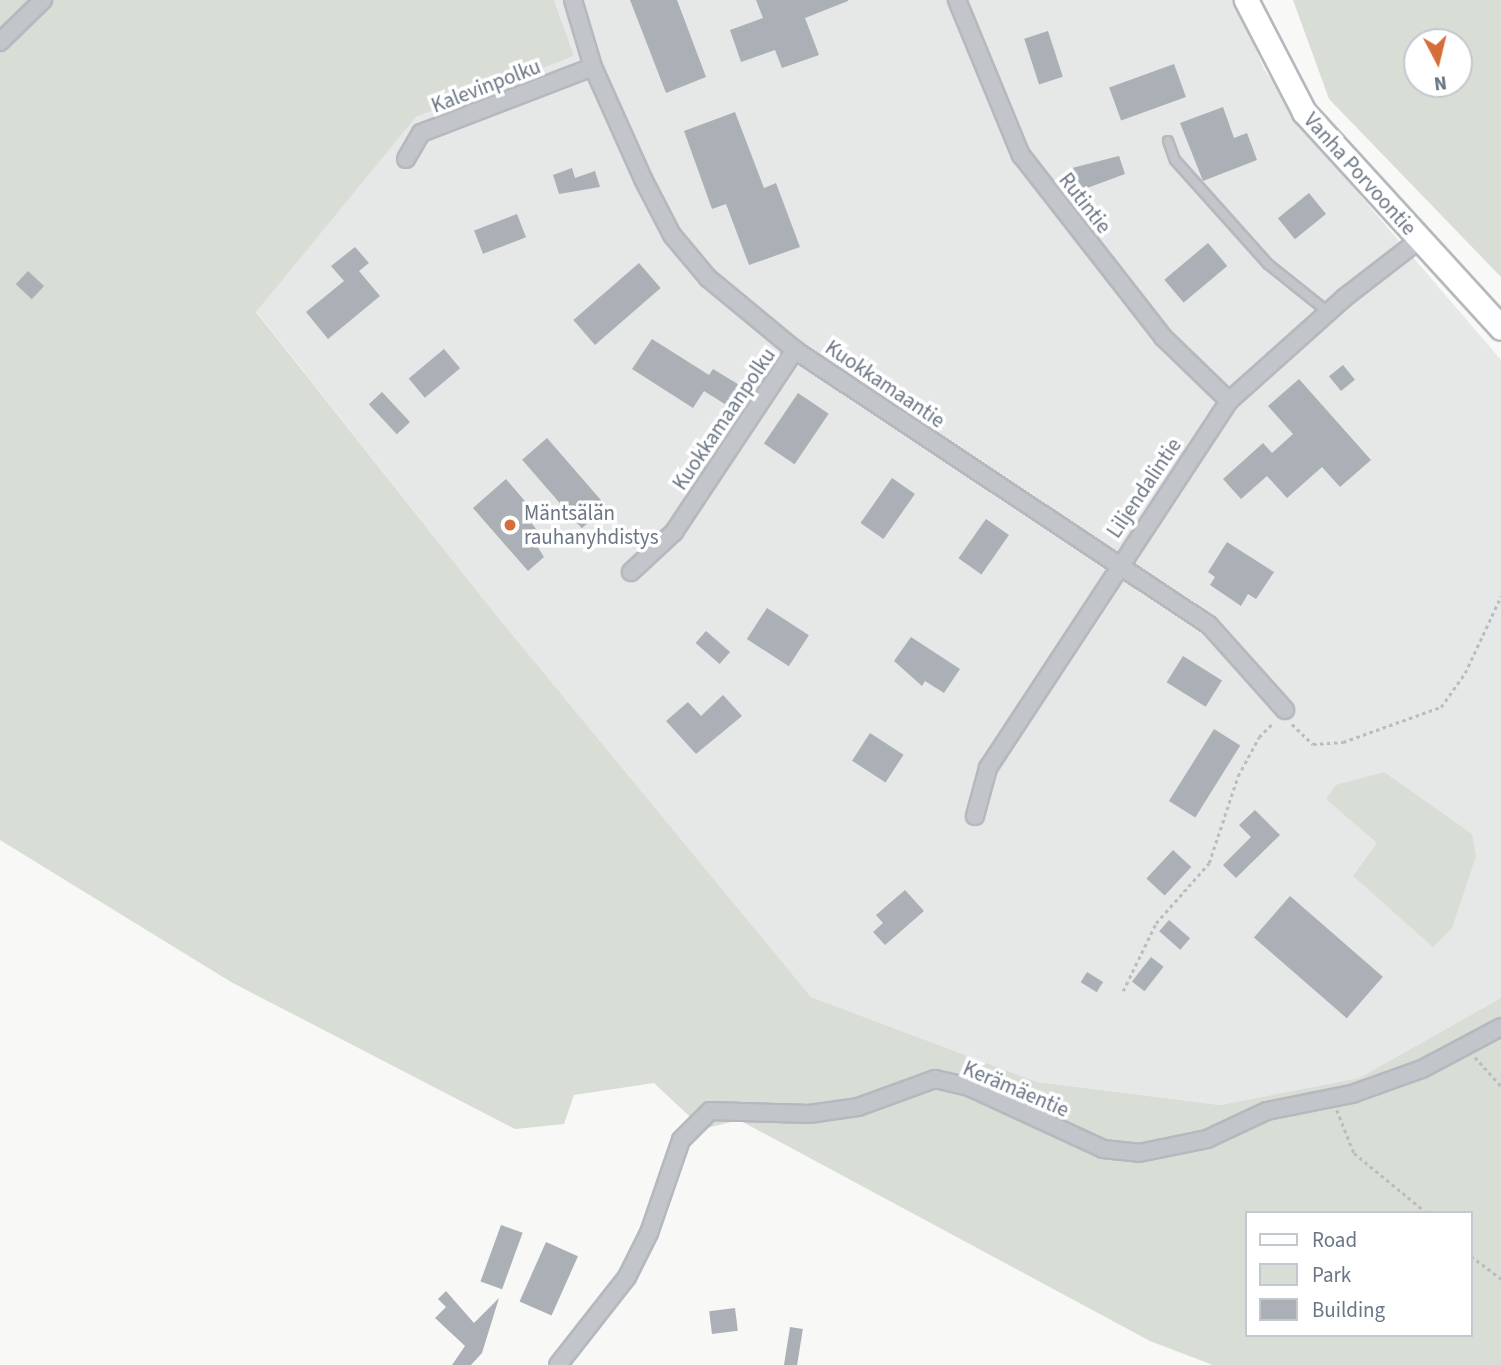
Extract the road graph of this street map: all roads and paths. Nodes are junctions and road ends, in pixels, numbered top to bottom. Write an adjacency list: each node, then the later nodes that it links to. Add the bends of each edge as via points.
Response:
1 (43, 0): 5 (street)
2 (573, 0): 6 (street, Kuokkamaantie)
3 (957, 0): 13 (street, Rutintie, via 1021,155 1163,337)
4 (1247, 0): 9 (main road, Vanha Porvoontie, via 1304,112)
5 (0, 42)
6 (593, 67): 8 (street, Kalevinpolku, via 421,133); 12 (street, Kuokkamaantie, via 672,235 745,313)
7 (1168, 141): 10 (lane, via 1175,160 1268,264)
8 (405, 159)
9 (1419, 240): 10 (street, Liljendalintie); 11 (main road, Vanha Porvoontie)
10 (1328, 312): 13 (street, Liljendalintie)
11 (1501, 328)
12 (795, 350): 14 (street, Kuokkamaantie); 15 (street, Kuokkamaanpolku, via 674,532)
13 (1229, 401): 14 (street, Liljendalintie)
14 (1118, 564): 17 (street, Kuokkamaantie, via 1209,625); 18 (street, Liljendalintie, via 988,768)
15 (631, 572)
16 (1501, 596): 17 (path, via 1465,673 1441,707 1343,741 1313,744 1296,732)
17 (1285, 710): 19 (path, via 1259,737 1238,776 1209,863 1156,923)
18 (975, 816)
19 (1123, 991)
20 (1501, 1027): 21 (street, Kerämäentie)
21 (1464, 1047): 22 (path); 23 (street, Kerämäentie, via 1422,1069)
22 (1501, 1086)
23 (1333, 1098): 24 (path, via 1354,1153); 27 (street, Kerämäentie, via 1267,1111 1207,1139 1139,1153 1103,1149 969,1087 934,1079 858,1107 809,1114 710,1111 681,1140 649,1233 628,1277)
24 (1425, 1211)
25 (1473, 1258): 26 (path)
26 (1501, 1279)
27 (558, 1365)

